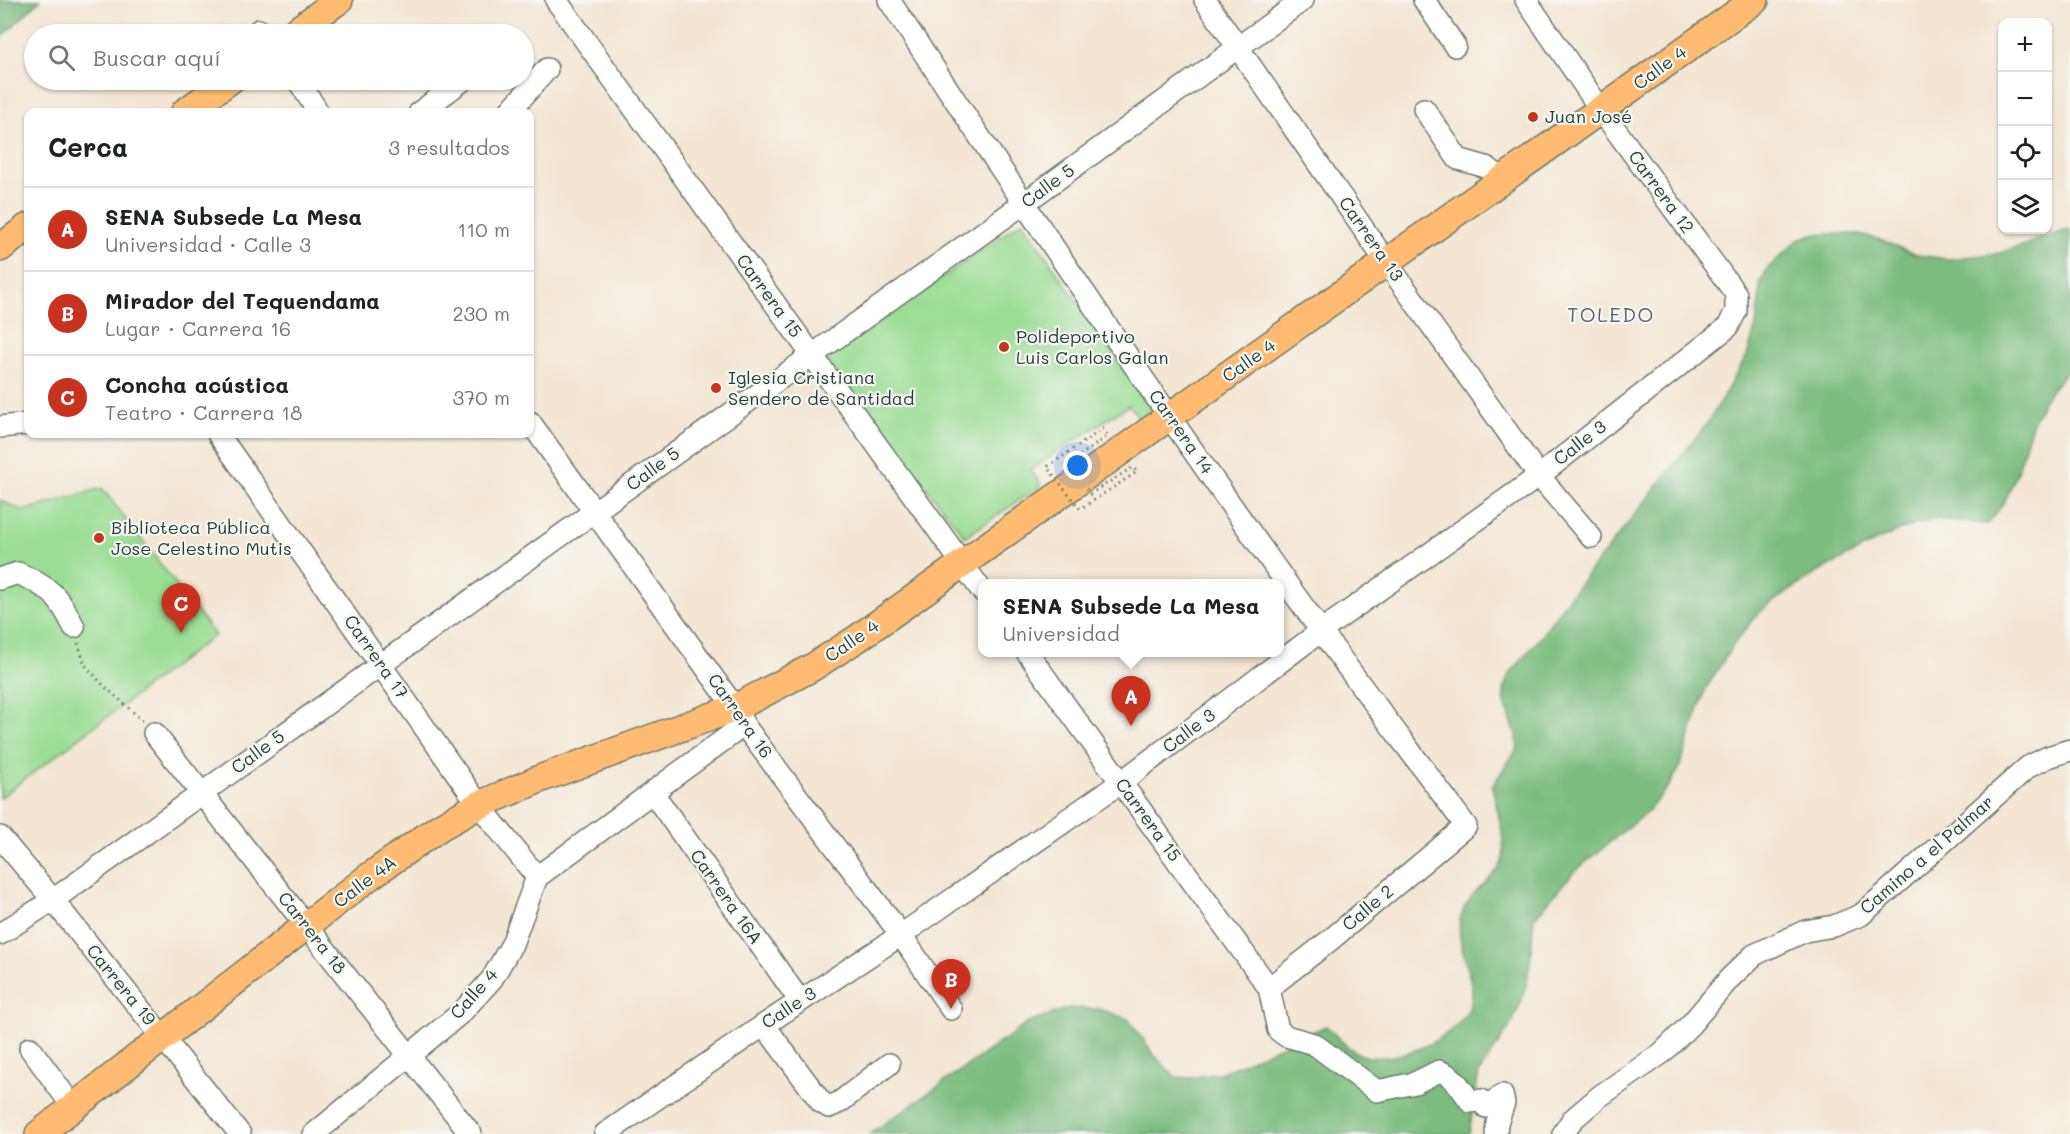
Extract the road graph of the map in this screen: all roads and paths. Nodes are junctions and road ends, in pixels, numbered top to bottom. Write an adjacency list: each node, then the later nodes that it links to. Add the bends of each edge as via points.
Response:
1 (339, 0): 9 (main road)
2 (556, 0): 30 (street, Carrera 15)
3 (889, 0): 25 (street, Carrera 14)
4 (1205, 0): 11 (street, Carrera 13)
5 (1303, 0): 11 (street, Calle 5)
6 (1424, 0): 10 (street)
7 (1526, 0): 23 (street, Carrera 12)
8 (1755, 0): 23 (main road, Calle 4)
9 (306, 24)
10 (1455, 46)
11 (1237, 48): 25 (street, Calle 5); 28 (street, Carrera 13)
12 (547, 69): 13 (street)
13 (534, 84)
14 (216, 90): 18 (main road)
15 (304, 90): 19 (street)
16 (450, 90): 20 (street)
17 (528, 90): 21 (street)
18 (191, 108)
19 (316, 108)
20 (425, 108)
21 (513, 108)
22 (1424, 109): 24 (street, via 1458,159 1486,167)
23 (1601, 110): 24 (main road, Calle 4); 29 (street, Carrera 12)
24 (1503, 179): 28 (main road, Calle 4)
25 (1023, 204): 30 (street, Calle 5); 31 (street, Carrera 14)
26 (24, 230): 27 (main road)
27 (0, 248)
28 (1387, 263): 31 (main road, Calle 4); 37 (street, Carrera 13)
29 (1736, 294): 37 (street, Calle 3, via 1736,311 1728,327)
30 (812, 355): 39 (street, Calle 5); 41 (street, Carrera 15)
31 (1170, 417): 41 (main road, Calle 4); 45 (street, Carrera 14)
32 (24, 424): 33 (street)
33 (0, 427)
34 (534, 427): 39 (street, Carrera 16)
35 (222, 438): 47 (street, Carrera 17)
36 (1070, 471): 38 (path, bridge, via 1066,465 1108,436 1103,429 1047,467 1080,509 1137,472 1133,467 1090,494)
37 (1539, 476): 40 (street, Carrera 13); 45 (street, Calle 3)
38 (1086, 489)
39 (595, 511): 47 (street, Calle 5); 48 (street, Carrera 16)
40 (1591, 537)
41 (963, 565): 43 (street, Carrera 15); 48 (main road, Calle 4)
42 (0, 579): 44 (street, via 18,573 48,588 63,605)
43 (978, 586)
44 (74, 627): 49 (path, via 85,665)
45 (1321, 631): 51 (street, Calle 3); 55 (street, Carrera 14)
46 (1031, 657): 51 (street, Carrera 15)
47 (382, 664): 52 (street, Calle 5); 54 (street, Carrera 17)
48 (740, 716): 53 (street, Calle 4); 54 (main road, Calle 4A, via 543,778); 61 (street, Carrera 16)
49 (154, 733): 52 (street, Carrera 18)
50 (2070, 750): 77 (street, Camino a el Palmar, via 2028,767 1861,915 1834,926 1805,931 1754,955 1662,1053 1600,1096 1572,1120)
51 (1120, 783): 61 (street, Calle 3); 62 (street, Carrera 15)
52 (201, 793): 58 (street, Calle 5); 59 (street, Carrera 18)
53 (653, 793): 57 (street, Calle 4); 63 (street, Carrera 16A)
54 (479, 805): 57 (street, Carrera 17); 59 (main road, Calle 4A, via 370,876)
55 (1466, 826): 62 (street, Calle 2)
56 (0, 837): 58 (street, Carrera 19)
57 (537, 877): 68 (street, Calle 4, via 512,944 492,979 462,1012)
58 (53, 900): 60 (street, Calle 5); 66 (street, Carrera 19)
59 (307, 927): 66 (main road, Calle 4A); 68 (street, Carrera 18)
60 (0, 934)
61 (901, 935): 63 (street, Calle 3); 64 (street, Carrera 16)
62 (1269, 988): 76 (street, via 1278,1030 1314,1044 1377,1091 1415,1083 1439,1071 1456,1081 1472,1102 1481,1100 1486,1107 1502,1095 1504,1103)
63 (800, 1001): 65 (street, Calle 3)
64 (951, 1009)
65 (764, 1025): 69 (street, via 821,1102 829,1107); 75 (street, Calle 3)
66 (163, 1038): 70 (main road, Calle 4A); 72 (street, Carrera 19)
67 (30, 1048): 70 (street)
68 (409, 1056): 73 (street, Calle 4); 74 (street, Carrera 18)
69 (889, 1064)
70 (73, 1107): 71 (main road, Calle 4A)
71 (39, 1134)
72 (240, 1134)
73 (314, 1134)
74 (471, 1134)
75 (605, 1134)
76 (1496, 1134)
77 (1563, 1134)

